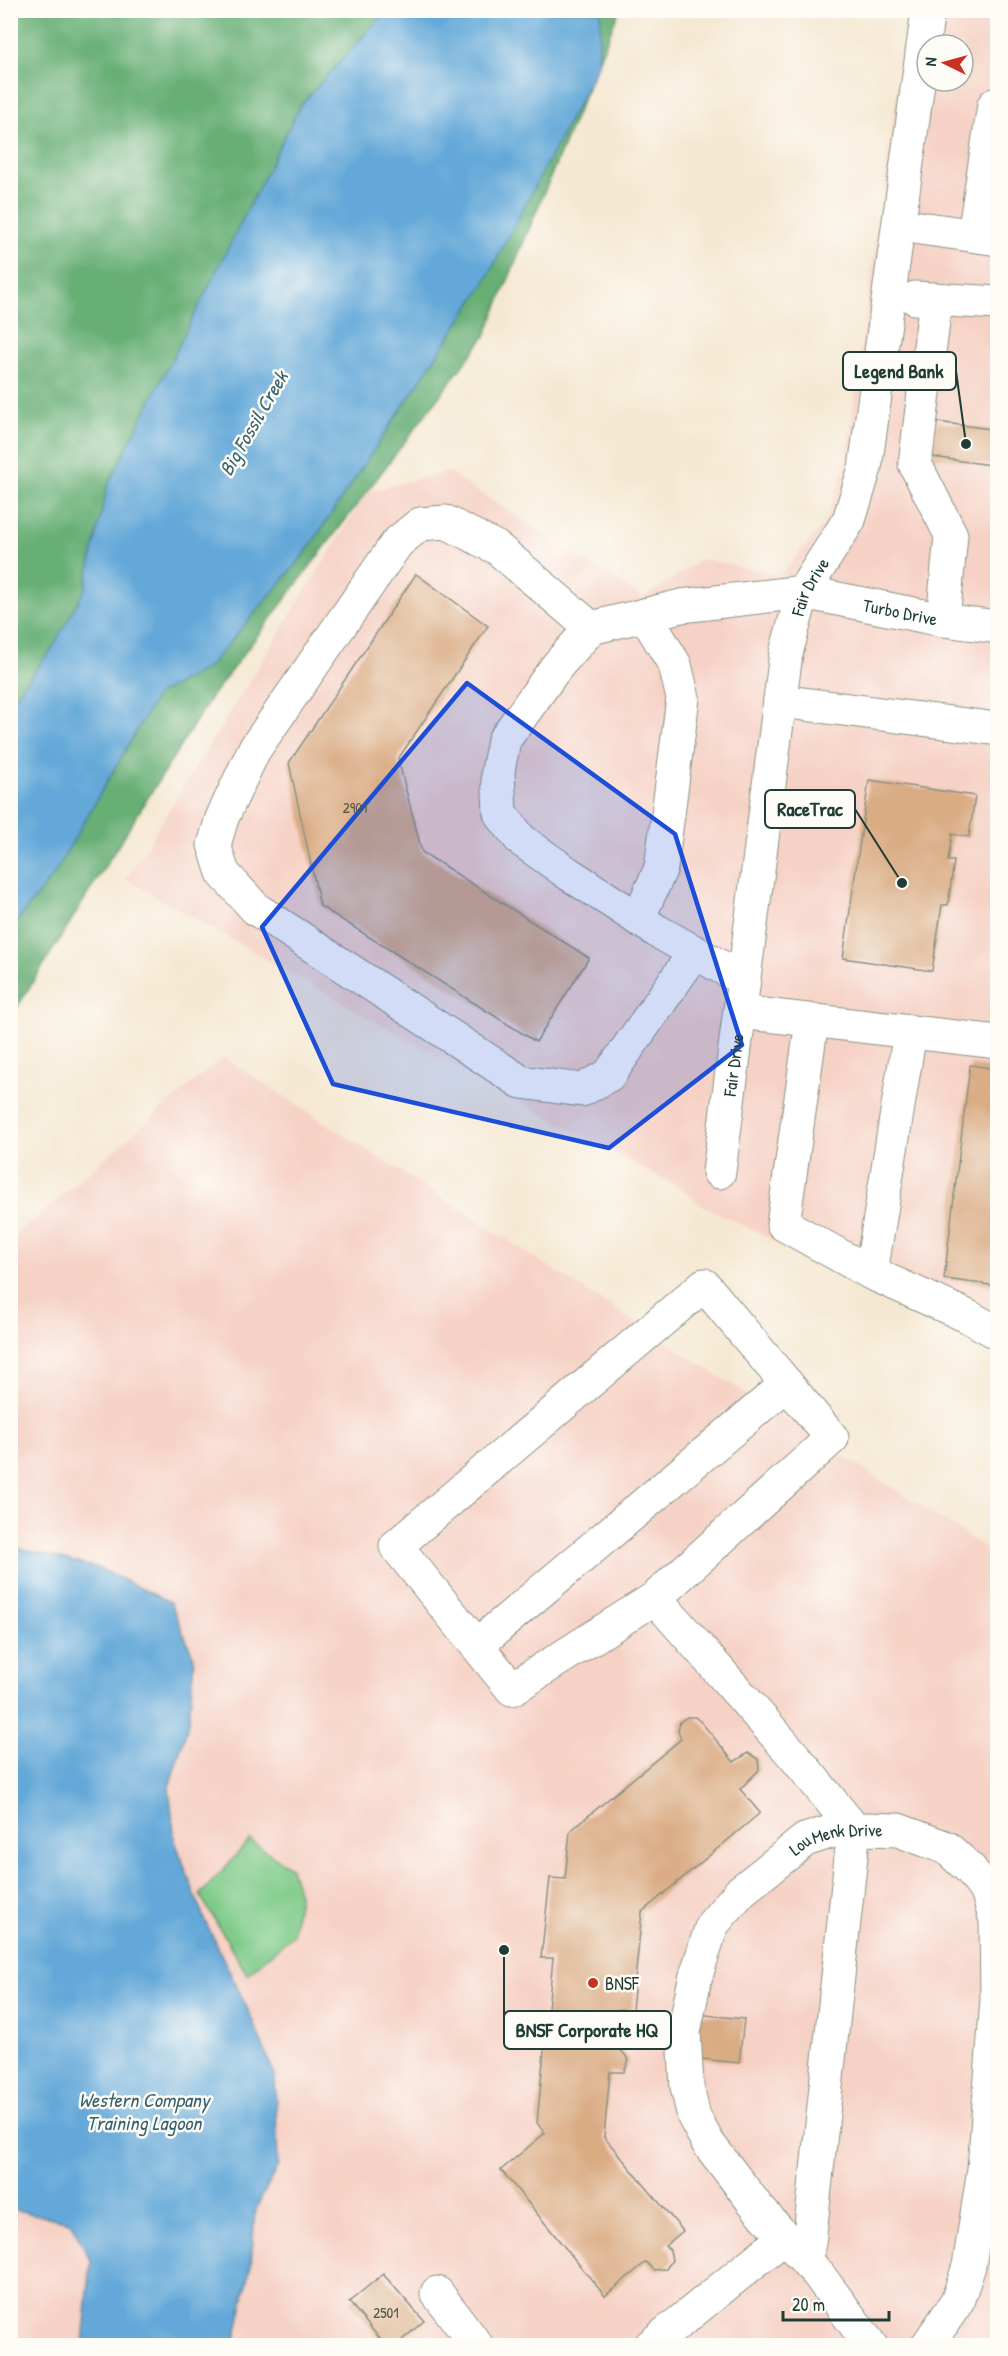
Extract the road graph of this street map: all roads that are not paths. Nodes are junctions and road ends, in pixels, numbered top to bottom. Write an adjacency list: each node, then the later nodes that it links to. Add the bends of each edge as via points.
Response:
1 (928, 10): 3 (street, Fair Drive)
2 (998, 104): 4 (street, via 994,105)
3 (899, 225): 4 (street); 5 (street, Fair Drive)
4 (986, 237)
5 (889, 297): 6 (street); 8 (street, Fair Drive, via 865,468 849,520)
6 (936, 299): 7 (street); 10 (street, via 915,464 951,535)
7 (998, 303)
8 (803, 592): 9 (street, Turbo Drive, via 681,606); 10 (street, Turbo Drive); 13 (street, Fair Drive, via 786,653)
9 (645, 615): 12 (street, Turbo Drive); 15 (street, via 675,665 682,698 661,868)
10 (943, 620): 11 (street, Turbo Drive)
11 (998, 627)
12 (591, 628): 15 (street, via 557,666 504,740 498,771 500,813 521,840); 16 (street, via 497,549 446,522 420,524 397,543 254,750 222,818 214,845 217,855 223,873 256,909 521,1082 582,1090 609,1075)
13 (780, 701): 14 (street); 17 (street, Fair Drive)
14 (998, 729)
15 (638, 919): 16 (street)
16 (695, 952): 17 (street)
17 (744, 980): 18 (street, Fair Drive)
18 (740, 1012): 19 (street); 22 (street, Fair Drive)
19 (812, 1021): 20 (street); 23 (street, via 783,1224)
20 (910, 1032): 21 (street); 23 (street)
21 (998, 1042)
22 (719, 1173)
23 (872, 1273): 24 (street)
24 (982, 1313): 25 (street)
25 (998, 1333)
26 (787, 1384): 27 (street, via 832,1438); 28 (street); 28 (street, via 704,1285 694,1293 396,1546)
27 (656, 1598): 28 (street, via 512,1689); 29 (street)
28 (477, 1645)
29 (854, 1830): 30 (street, Lou Menk Drive, via 836,1830 805,1840 734,1900 712,1925 694,1979 684,2032 687,2087 694,2116 708,2143); 31 (street); 36 (street, Lou Menk Drive, via 897,1830 947,1848 971,1870 987,1894 996,1920 997,1999 984,2169 969,2266 957,2302)
30 (785, 2237): 31 (street, Lou Menk Drive); 34 (street)
31 (807, 2262): 35 (street, Lou Menk Drive)
32 (437, 2293): 33 (street)
33 (477, 2346)
34 (650, 2346)
35 (871, 2346)
36 (927, 2346)

